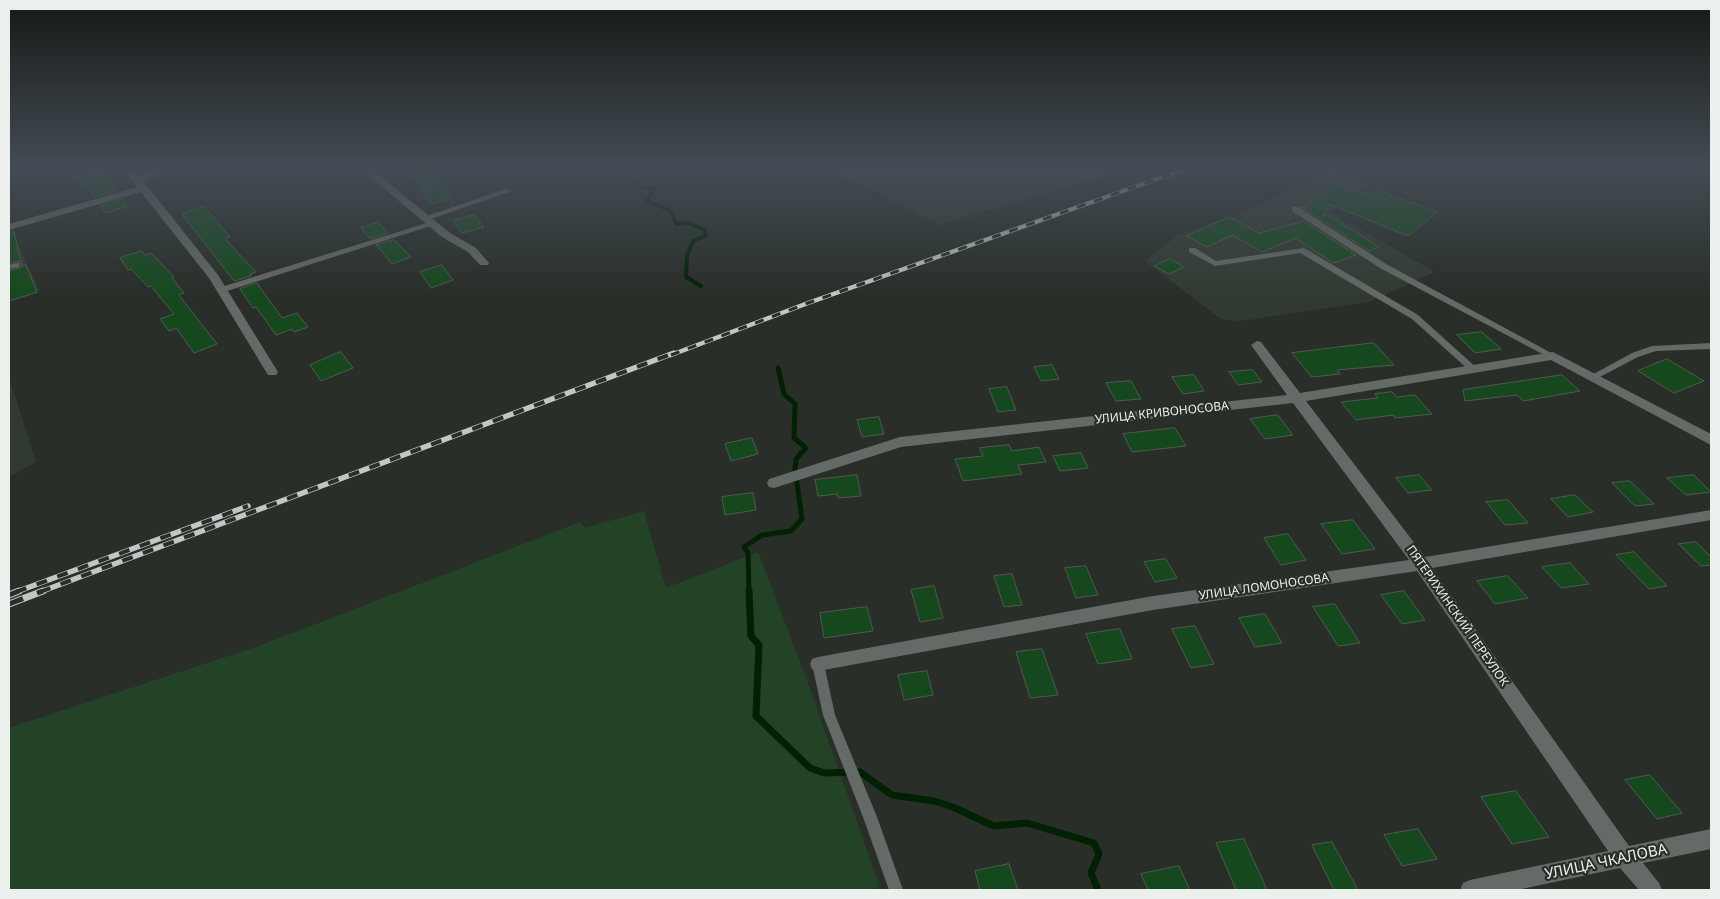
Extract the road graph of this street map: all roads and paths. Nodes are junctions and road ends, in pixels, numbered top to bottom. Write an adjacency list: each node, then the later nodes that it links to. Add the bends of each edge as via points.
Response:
1 (56, 212): 7 (street)
2 (162, 212): 10 (street)
3 (418, 212): 6 (street)
4 (453, 212): 6 (lane)
5 (1300, 212): 13 (lane, via 1383,266)
6 (429, 221): 9 (street, via 472,250); 10 (lane)
7 (9, 227)
8 (1192, 250): 14 (lane, via 1215,264 1301,250 1415,317)
9 (484, 263)
10 (221, 290): 15 (street)
11 (1257, 345): 17 (street, ПЯТЕРИХИНСКИЙ ПЕРЕУЛОК)
12 (1711, 346): 16 (lane, via 1655,348)
13 (1553, 356): 14 (street, УЛИЦА КРИВОНОСОВА); 16 (street)
14 (1472, 369): 17 (street, УЛИЦА КРИВОНОСОВА)
15 (272, 372)
16 (1593, 377): 18 (street)
17 (1297, 398): 19 (street, УЛИЦА КРИВОНОСОВА, via 900,442); 21 (street, ПЯТЕРИХИНСКИЙ ПЕРЕУЛОК)
18 (1711, 440)
19 (774, 483)
20 (1711, 515): 21 (street, УЛИЦА ЛОМОНОСОВА)
21 (1421, 564): 22 (street, УЛИЦА ЛОМОНОСОВА, via 1153,603); 24 (street, ПЯТЕРИХИНСКИЙ ПЕРЕУЛОК)
22 (818, 664): 25 (lane, via 829,716)
23 (1711, 839): 24 (street, УЛИЦА ЧКАЛОВА)
24 (1625, 858): 26 (street, УЛИЦА ЧКАЛОВА); 27 (street, ПЯТЕРИХИНСКИЙ ПЕРЕУЛОК)
25 (896, 890)
26 (1470, 890)
27 (1652, 890)

